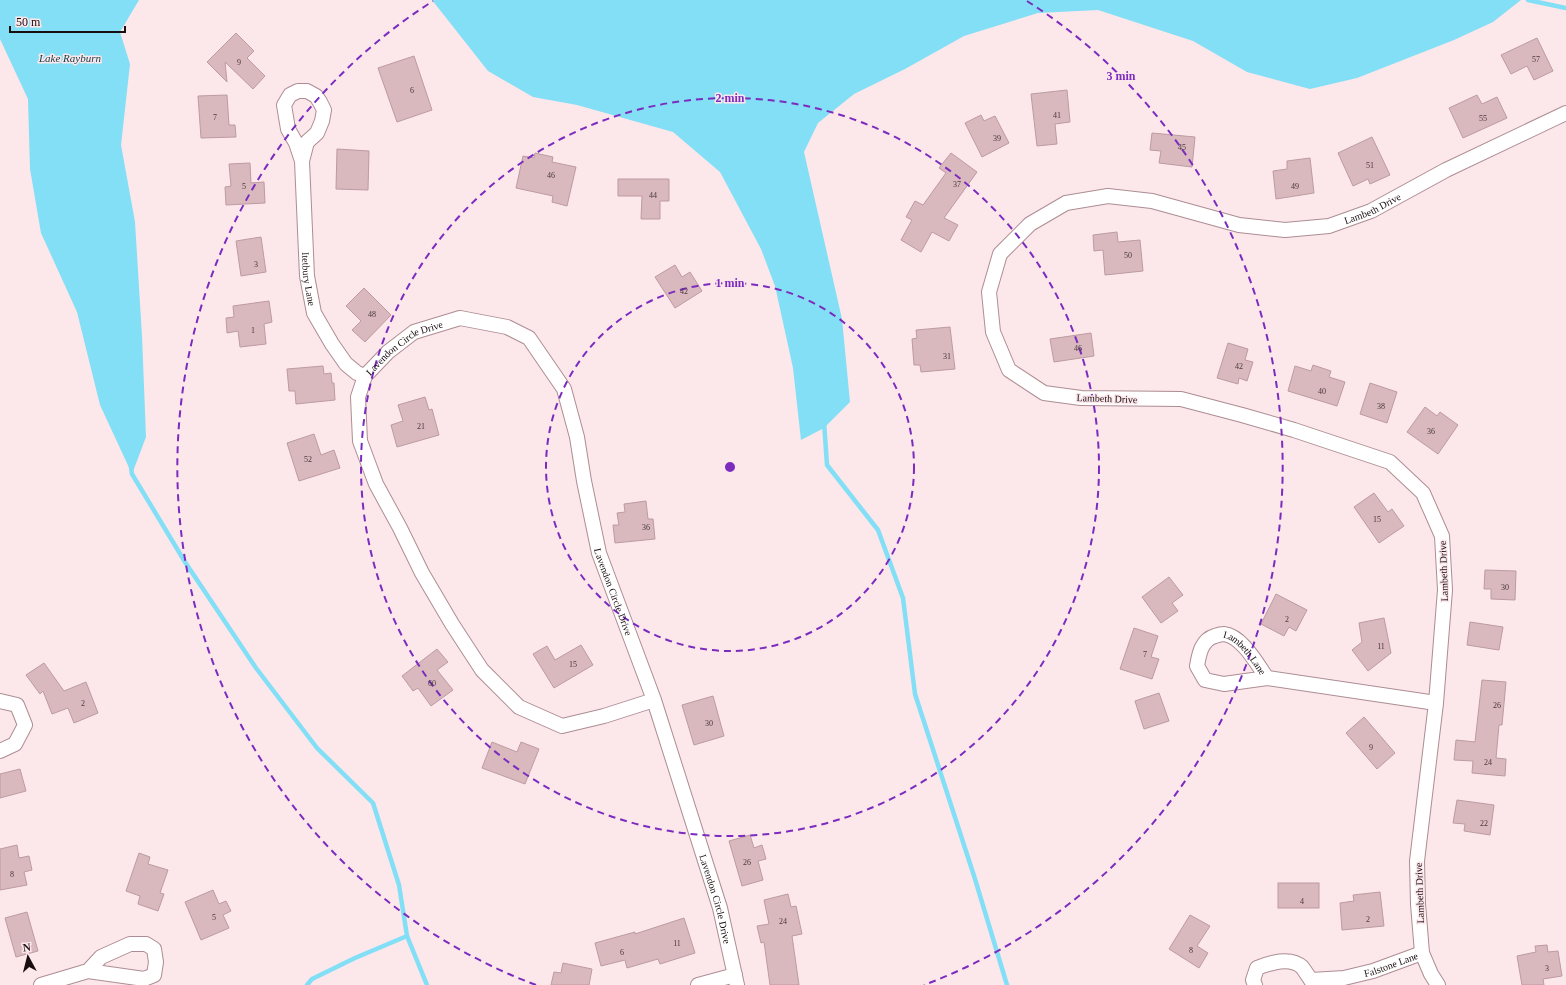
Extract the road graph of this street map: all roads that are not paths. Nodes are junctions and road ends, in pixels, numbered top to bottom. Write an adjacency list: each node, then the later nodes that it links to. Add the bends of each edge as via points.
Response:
1 (1566, 113): 7 (street, Lambeth Drive, via 1446,170 1371,212 1329,226 1285,230 1239,225 1152,201 1108,196 1066,203 1030,224 1000,254 988,292 993,332 1009,370 1044,393 1081,398 1181,399 1294,430 1390,462 1423,492 1442,536 1446,590)
2 (302, 162): 3 (street, Itetbury Lane, via 307,276 314,313 346,364)
3 (365, 376): 5 (street, Lavendon Circle Drive, via 358,397 360,441 376,484 422,573 482,670 519,707 562,726); 5 (street, Lavendon Circle Drive, via 388,352 414,332 460,318 507,327 529,338 564,389 578,437 599,553)
4 (1267, 678): 4 (street, Lambeth Lane, via 1237,640 1224,634 1211,637 1200,648 1197,666 1205,680 1224,684); 7 (street, Lambeth Lane)
5 (654, 700): 11 (street, Lavendon Circle Drive, via 720,908)
6 (0, 701): 8 (street, via 16,705 25,725 15,744)
7 (1436, 703): 9 (street, Lambeth Drive, via 1417,861)
8 (0, 751)
9 (1422, 953): 12 (street, Falstone Lane, via 1373,971); 16 (street, Lambeth Drive)
10 (88, 971): 13 (street)
11 (736, 980): 14 (street)
12 (1310, 983): 15 (street, Falstone Lane, via 1301,966 1289,961 1270,963 1257,968 1253,980)
13 (41, 985)
14 (698, 985)
15 (1255, 985)
16 (1438, 985)

